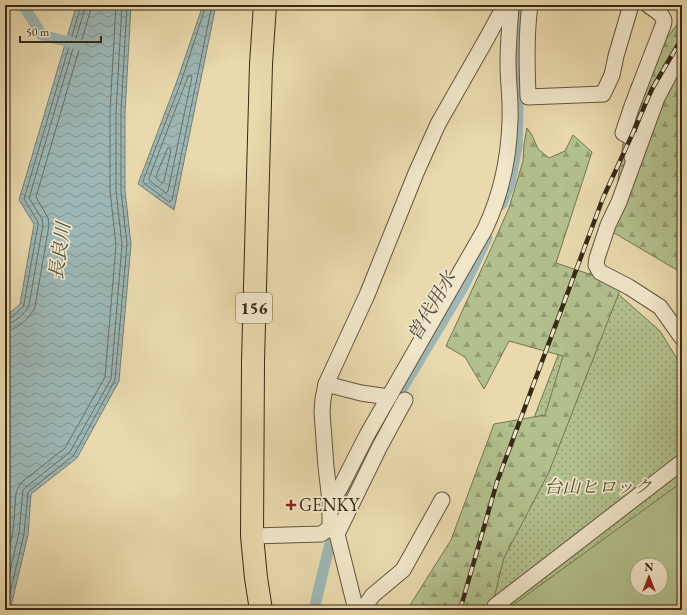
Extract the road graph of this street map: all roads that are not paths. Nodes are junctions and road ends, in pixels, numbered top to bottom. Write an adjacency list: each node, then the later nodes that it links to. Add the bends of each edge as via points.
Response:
1 (265, 5): 17 (highway, 156, via 261,64 253,361)
2 (503, 5): 10 (street, via 438,124 367,295)
3 (511, 5): 11 (street, via 508,63 510,121 508,152 501,184 485,229)
4 (530, 5): 5 (street, via 528,97 603,94 612,75)
5 (631, 5)
6 (648, 5): 8 (street, via 664,21 623,133 633,141)
7 (682, 51): 8 (street, via 657,98)
8 (632, 165): 9 (street, via 608,224 596,265 600,272 660,306)
9 (682, 338)
10 (326, 384): 11 (street); 15 (street, via 322,412)
11 (389, 397): 15 (street)
12 (405, 400): 16 (street)
13 (682, 462): 21 (street, via 495,606)
14 (442, 500): 20 (street, via 403,570 373,595)
15 (330, 505): 16 (street)
16 (333, 531): 17 (street, via 321,534); 19 (street)
17 (252, 536): 18 (highway, 156)
18 (261, 610)
19 (356, 610)
20 (362, 610)
21 (495, 610)

